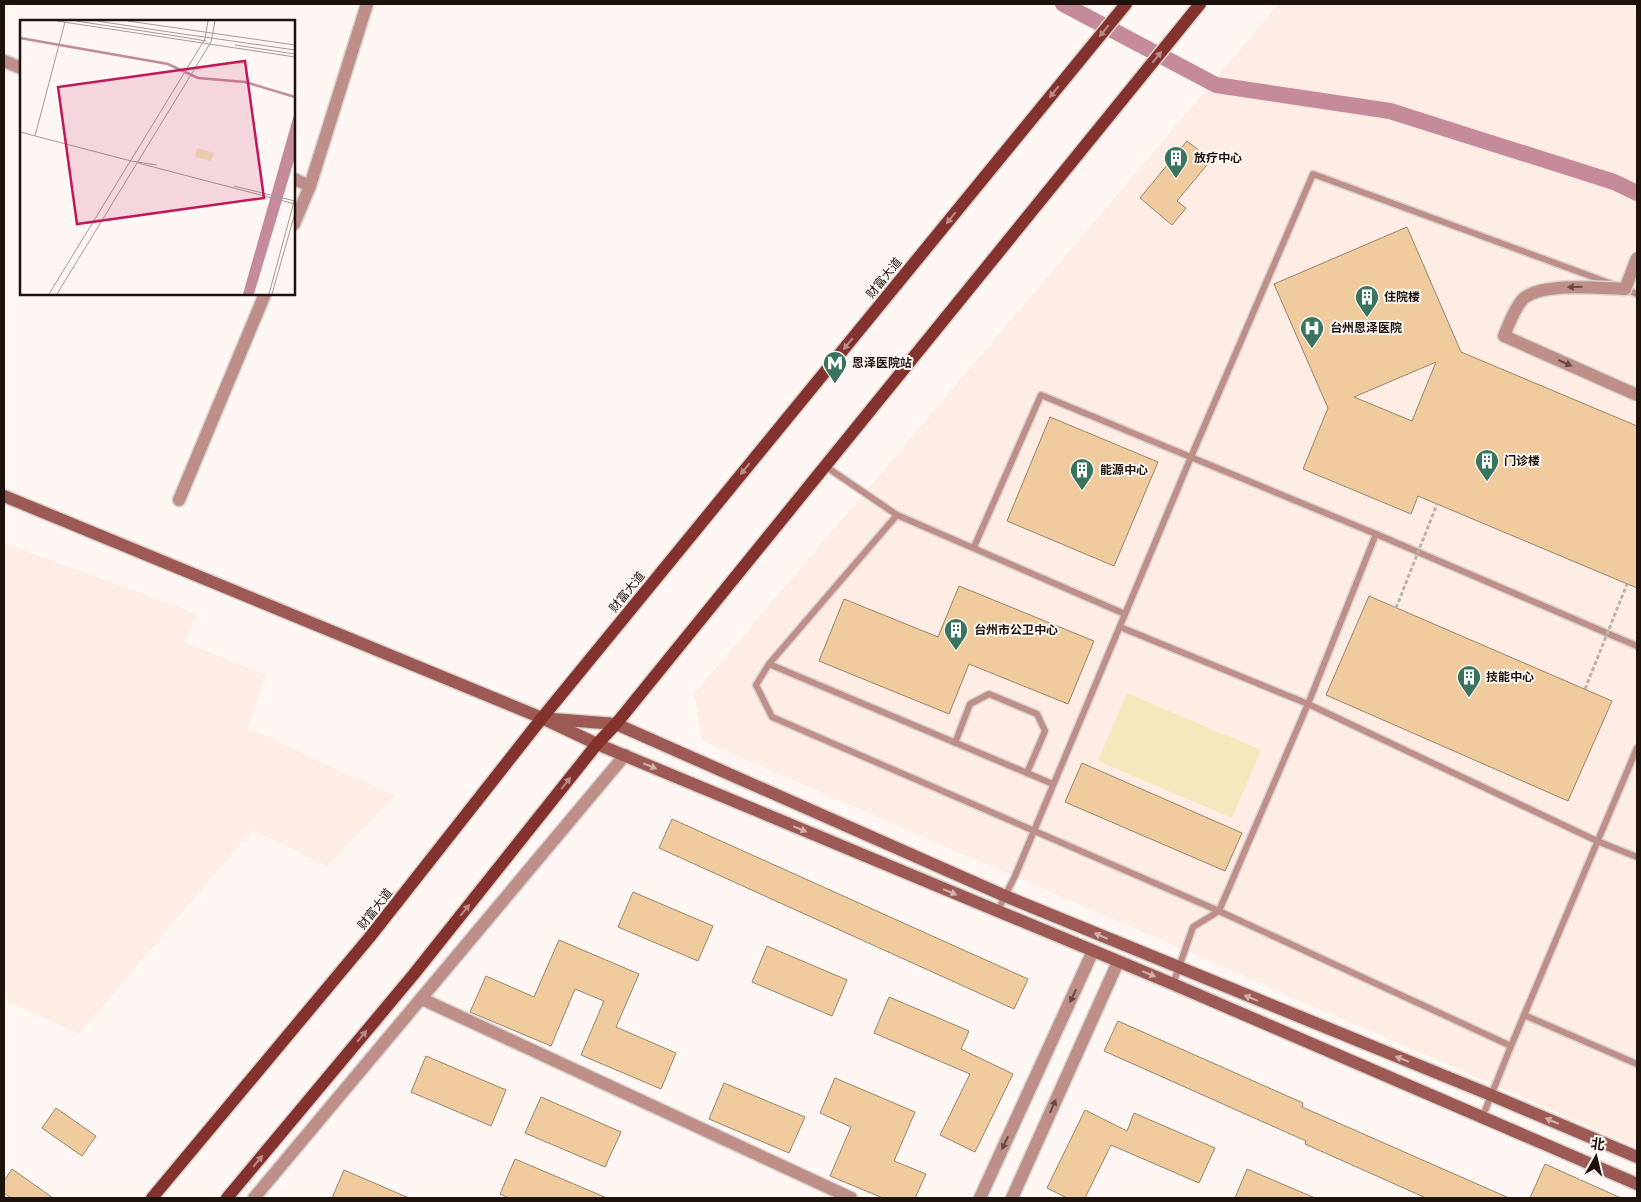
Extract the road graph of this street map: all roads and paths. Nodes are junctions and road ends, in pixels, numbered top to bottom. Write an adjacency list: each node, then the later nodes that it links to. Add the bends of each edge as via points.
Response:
1 (368, 4): 7 (street)
2 (1200, 4): 14 (main road, one-way to 2)
3 (1124, 6): 29 (main road, 财富大道, one-way to 29)
4 (4, 61): 5 (street)
5 (20, 68)
6 (295, 180): 7 (street)
7 (310, 186): 8 (street)
8 (295, 222)
9 (1637, 258): 10 (street, bridge)
10 (1631, 291): 12 (street, one-way to 12, bridge, via 1573,286 1543,290 1524,299 1504,336); 13 (lane, via 1313,174)
11 (265, 295): 16 (street)
12 (1637, 395)
13 (1191, 457): 19 (lane); 20 (lane, via 1041,395); 23 (lane)
14 (826, 466): 18 (lane); 30 (main road)
15 (4, 496): 29 (main road)
16 (179, 500)
17 (1437, 504): 22 (path, bridge)
18 (896, 515): 20 (lane); 26 (lane)
19 (1376, 534): 25 (lane); 28 (lane)
20 (974, 547): 23 (lane)
21 (1627, 584): 27 (path, bridge)
22 (1396, 608)
23 (1125, 614): 24 (lane)
24 (1120, 627): 28 (lane); 36 (lane)
25 (1637, 646)
26 (769, 664): 31 (lane); 37 (lane, via 756,685 772,717)
27 (1584, 689)
28 (1308, 704): 38 (lane); 41 (lane)
29 (542, 718): 30 (main road); 32 (main road); 55 (main road, 财富大道, via 369,938)
30 (616, 724): 32 (main road); 40 (main road)
31 (955, 743): 35 (lane); 35 (lane, via 970,704 989,694 1036,714 1045,731)
32 (597, 744): 34 (main road); 56 (main road, one-way to 32, via 414,974)
33 (1637, 748): 38 (lane)
34 (625, 755): 42 (main road, one-way to 42); 47 (street)
35 (1028, 773): 36 (lane)
36 (1053, 784): 37 (lane)
37 (1034, 831): 40 (lane); 41 (lane)
38 (1597, 841): 39 (lane); 48 (lane)
39 (1637, 857)
40 (1005, 896): 42 (lane); 45 (main road, one-way to 40)
41 (1219, 911): 45 (lane, via 1193,927); 49 (lane)
42 (997, 912): 43 (main road)
43 (1093, 951): 44 (main road); 59 (street, one-way to 59)
44 (1118, 962): 46 (main road, one-way to 46); 60 (street, one-way to 44)
45 (1178, 968): 46 (lane); 51 (main road, one-way to 45)
46 (1173, 984): 52 (main road)
47 (422, 999): 57 (street); 58 (street)
48 (1524, 1015): 49 (lane); 50 (lane)
49 (1511, 1046): 51 (lane)
50 (1637, 1064)
51 (1491, 1095): 52 (lane); 53 (main road, one-way to 51)
52 (1482, 1118): 54 (main road)
53 (1633, 1155)
54 (1637, 1184)
55 (152, 1198)
56 (226, 1198)
57 (254, 1198)
58 (851, 1198)
59 (980, 1198)
60 (1012, 1198)

